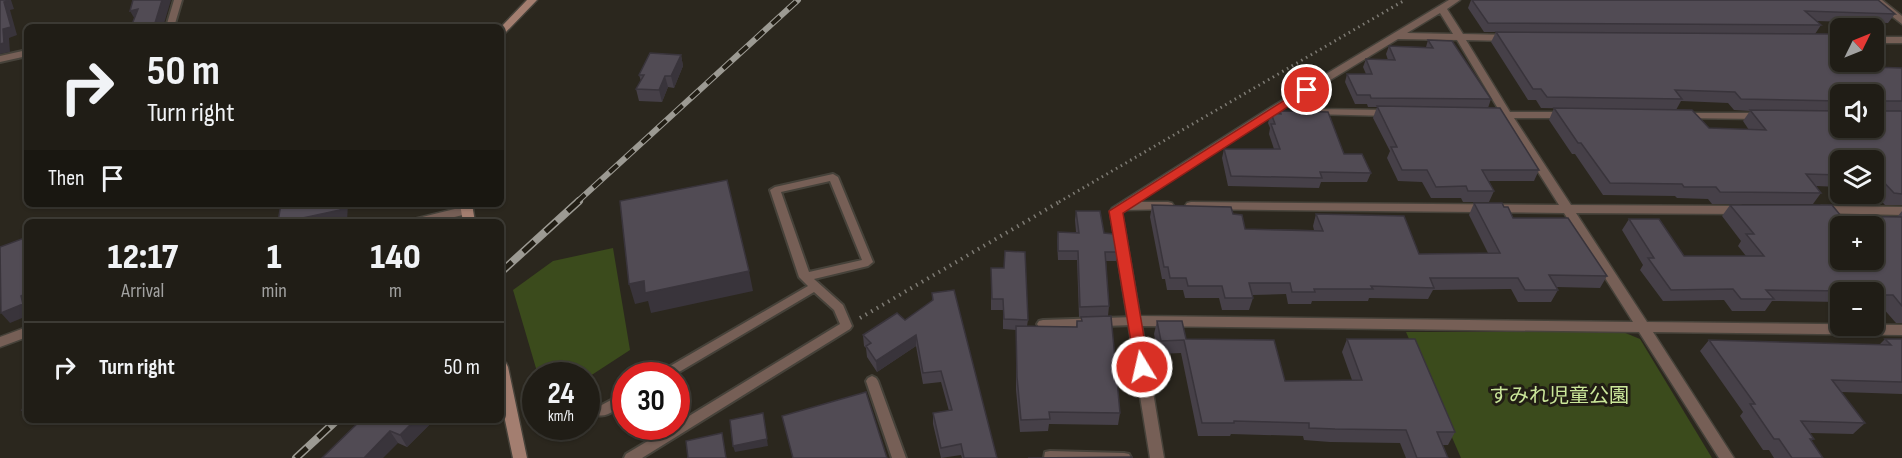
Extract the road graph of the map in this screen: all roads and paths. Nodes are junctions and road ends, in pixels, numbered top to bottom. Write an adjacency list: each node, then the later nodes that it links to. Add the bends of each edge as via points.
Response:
1 (178, 0): 8 (lane)
2 (532, 0): 9 (main road)
3 (1405, 0): 35 (path)
4 (1455, 0): 6 (street)
5 (1876, 0): 7 (street)
6 (1442, 8): 10 (street); 11 (street)
7 (1902, 21)
8 (171, 24)
9 (504, 29)
10 (1396, 36): 11 (street); 17 (street)
11 (1458, 38): 12 (street); 20 (street)
12 (1518, 38)
13 (1884, 40): 14 (street)
14 (1902, 40)
15 (24, 54): 16 (lane)
16 (0, 59)
17 (1272, 111): 18 (street); 24 (street)
18 (1401, 113)
19 (1471, 115): 20 (street)
20 (1507, 115): 21 (street); 25 (street)
21 (1578, 116)
22 (1674, 116): 23 (street)
23 (1769, 116)
24 (1124, 206): 25 (street); 33 (street, via 1116,211)
25 (1567, 208): 26 (street); 36 (street)
26 (1759, 210)
27 (1806, 210): 28 (street)
28 (1902, 211)
29 (467, 212): 30 (street)
30 (433, 219)
31 (806, 277): 31 (lane, via 776,190 833,177 868,262); 32 (lane)
32 (816, 286): 35 (lane, via 839,308); 40 (lane)
33 (1134, 321): 34 (lane); 36 (street); 50 (street)
34 (1043, 324)
35 (846, 326): 47 (lane)
36 (1644, 327): 37 (street); 51 (street)
37 (1902, 330)
38 (24, 333): 39 (street)
39 (0, 342)
40 (686, 362)
41 (504, 381): 46 (main road)
42 (872, 381): 48 (lane)
43 (612, 405): 44 (lane)
44 (602, 411)
45 (1050, 456): 49 (lane)
46 (520, 458)
47 (631, 458)
48 (898, 458)
49 (1124, 458)
50 (1157, 458)
51 (1727, 458)

